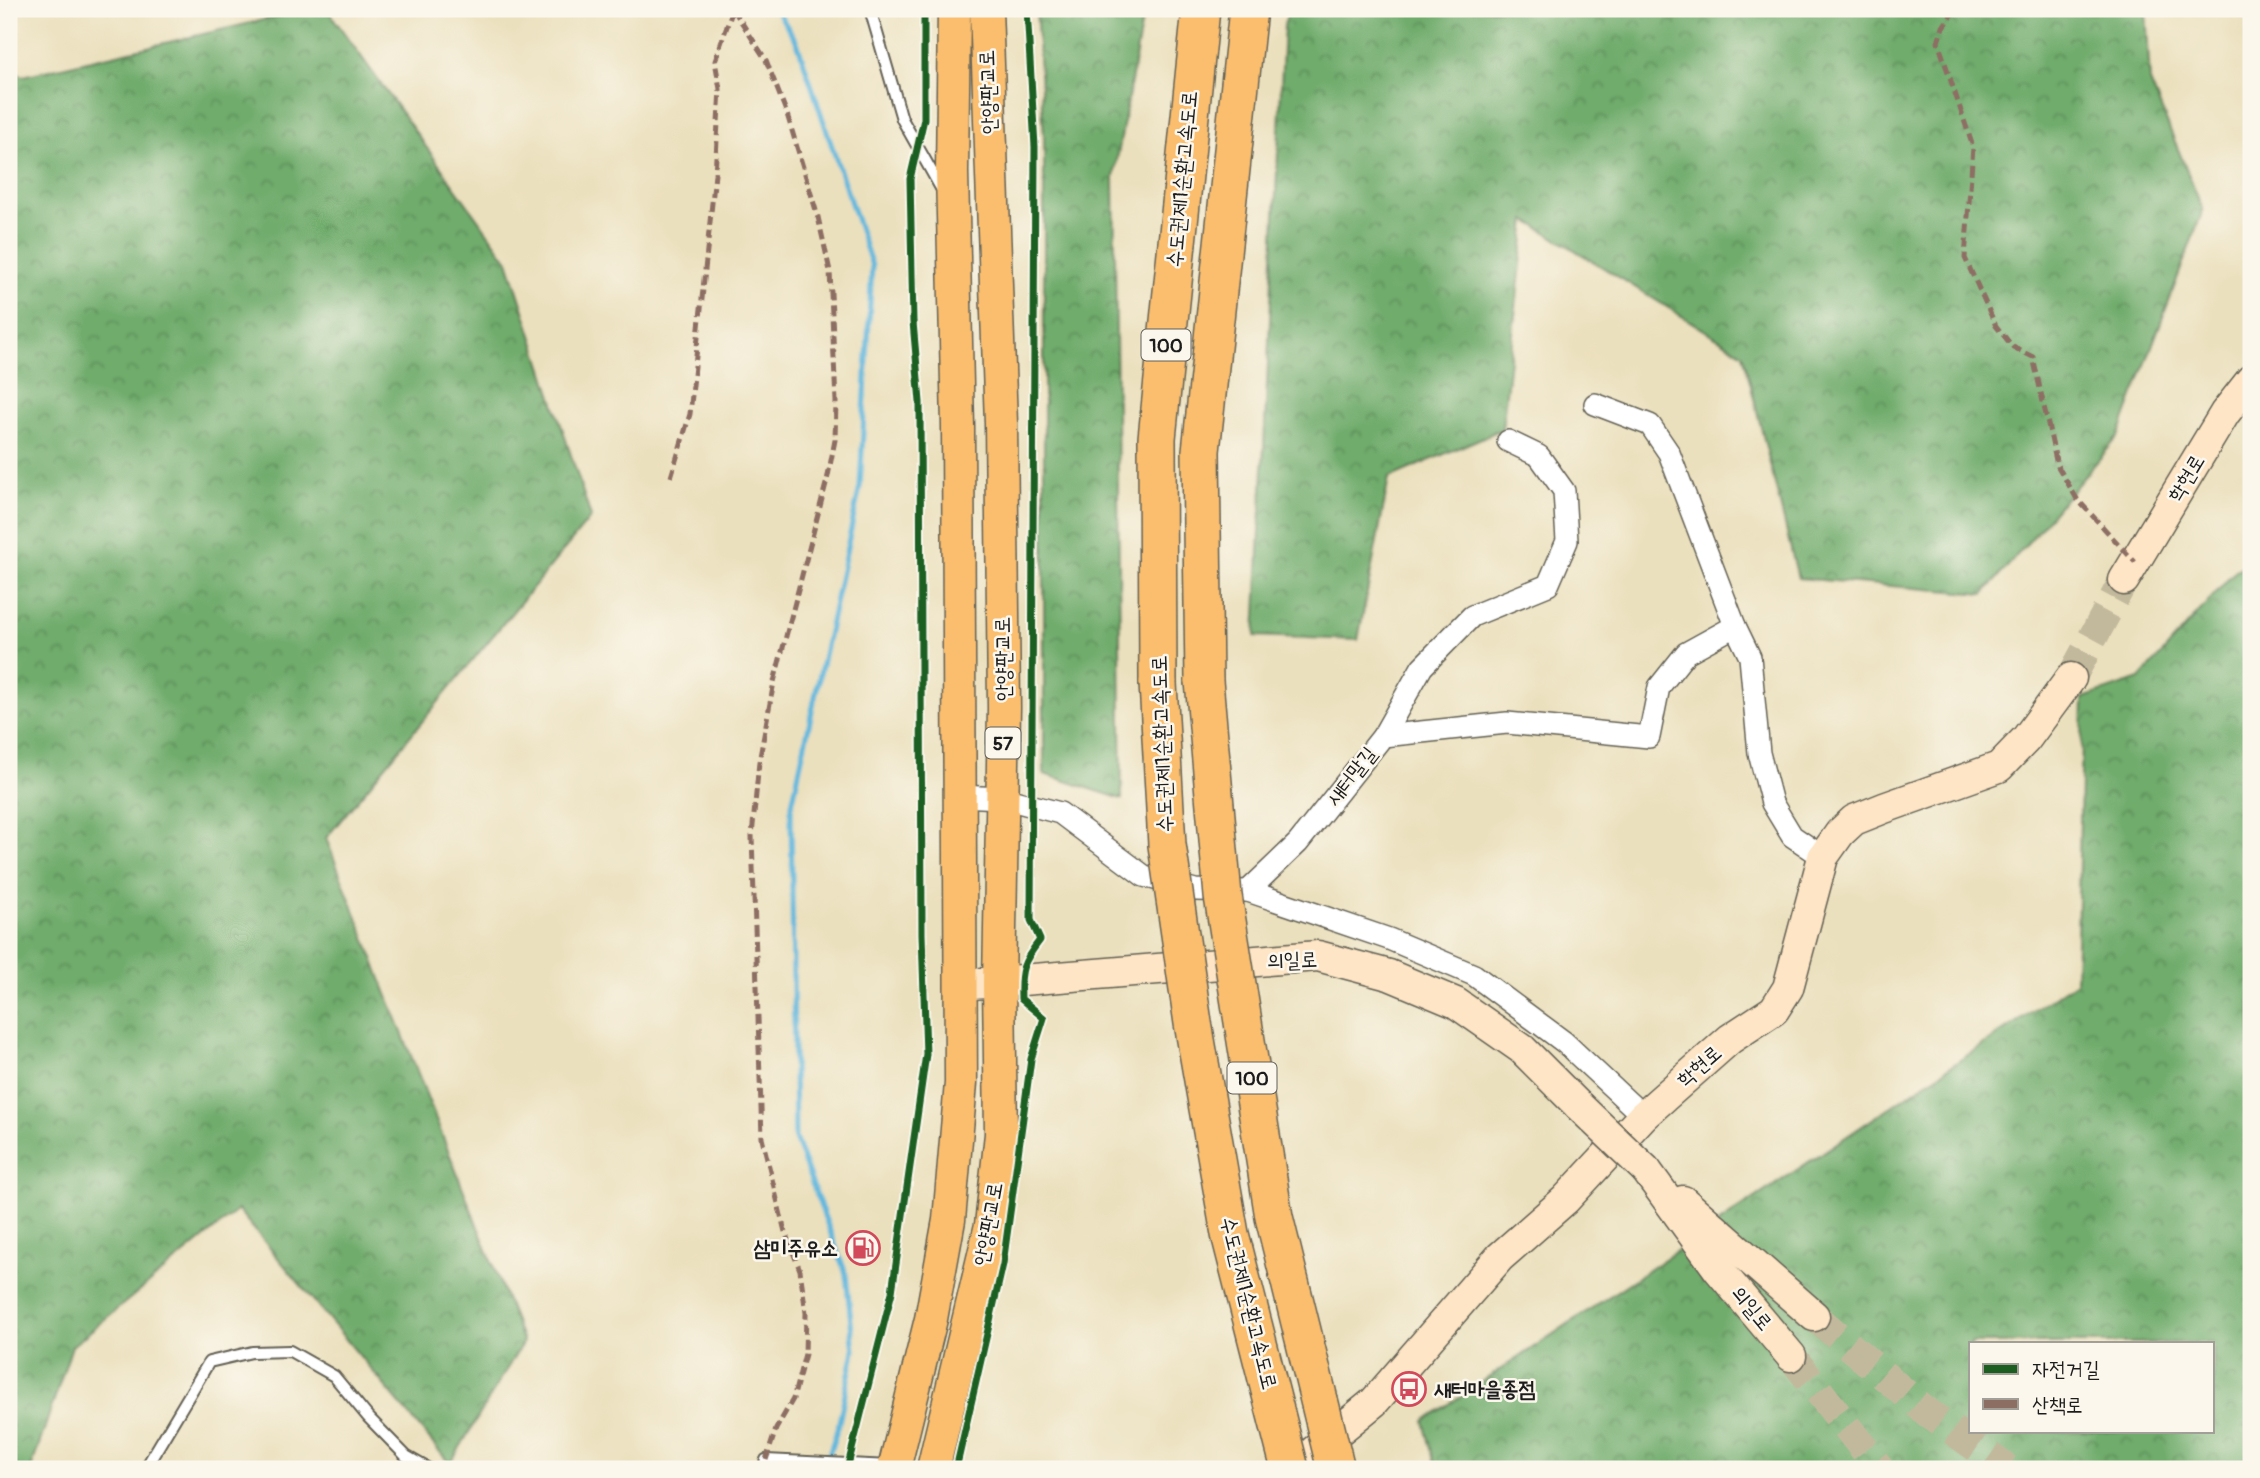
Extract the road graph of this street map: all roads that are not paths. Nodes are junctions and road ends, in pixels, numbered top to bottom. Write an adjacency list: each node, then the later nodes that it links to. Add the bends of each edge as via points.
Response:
1 (870, 9): 6 (lane, via 902,119)
2 (954, 9): 6 (main road, 안양판교로 / 57)
3 (986, 9): 15 (main road, 안양판교로 / 57, via 1001,423)
4 (1200, 9): 29 (highway, 수도권제1순환고속도로 / 100, bridge, via 1157,438 1158,683 1167,845 1230,1234)
5 (1248, 9): 30 (highway, 100, bridge, via 1201,451 1204,681 1223,896 1274,1217)
6 (953, 216): 14 (main road, 안양판교로 / 57)
7 (2251, 380): 10 (street, 학현로, via 2225,413)
8 (1595, 404): 11 (street, via 1650,425 1670,453)
9 (1508, 441): 13 (street, via 1539,456 1564,491 1567,541 1548,585 1472,616 1422,667)
10 (2124, 580)
11 (1735, 626): 13 (street, 새터말길, via 1686,653 1659,687 1650,737 1507,723); 16 (street, via 1750,657 1759,753 1772,803 1792,836)
12 (2071, 678): 16 (street, 학현로, via 1999,767 1854,820)
13 (1383, 736): 17 (street, 새터말길, via 1298,843)
14 (958, 796): 15 (street); 19 (main road, 안양판교로 / 57)
15 (1003, 798): 17 (street, via 1060,813 1144,876 1195,890); 18 (main road, 안양판교로 / 57)
16 (1823, 857): 20 (street, 학현로, via 1788,988 1774,1010 1730,1039)
17 (1248, 891): 20 (street, via 1389,939 1474,975 1564,1042)
18 (999, 984): 19 (street, 의일로); 21 (street, 의일로, bridge, via 1318,956 1389,975 1456,1003 1522,1049); 28 (main road, 안양판교로 / 57, via 1001,1134 991,1225)
19 (960, 985): 24 (main road, 안양판교로 / 57, via 961,1083 950,1220)
20 (1643, 1116): 29 (street, 학현로, via 1565,1200 1500,1257 1374,1402)
21 (1646, 1170): 22 (street, 의일로); 23 (street, 의일로, via 1718,1269)
22 (1814, 1317)
23 (1791, 1356)
24 (894, 1468): 27 (lane, via 766,1460)
25 (145, 1469): 26 (lane, via 209,1362 252,1352 290,1351 334,1376 406,1456)
26 (429, 1469)
27 (763, 1469)
28 (933, 1469)
29 (1291, 1469)
30 (1336, 1469)

